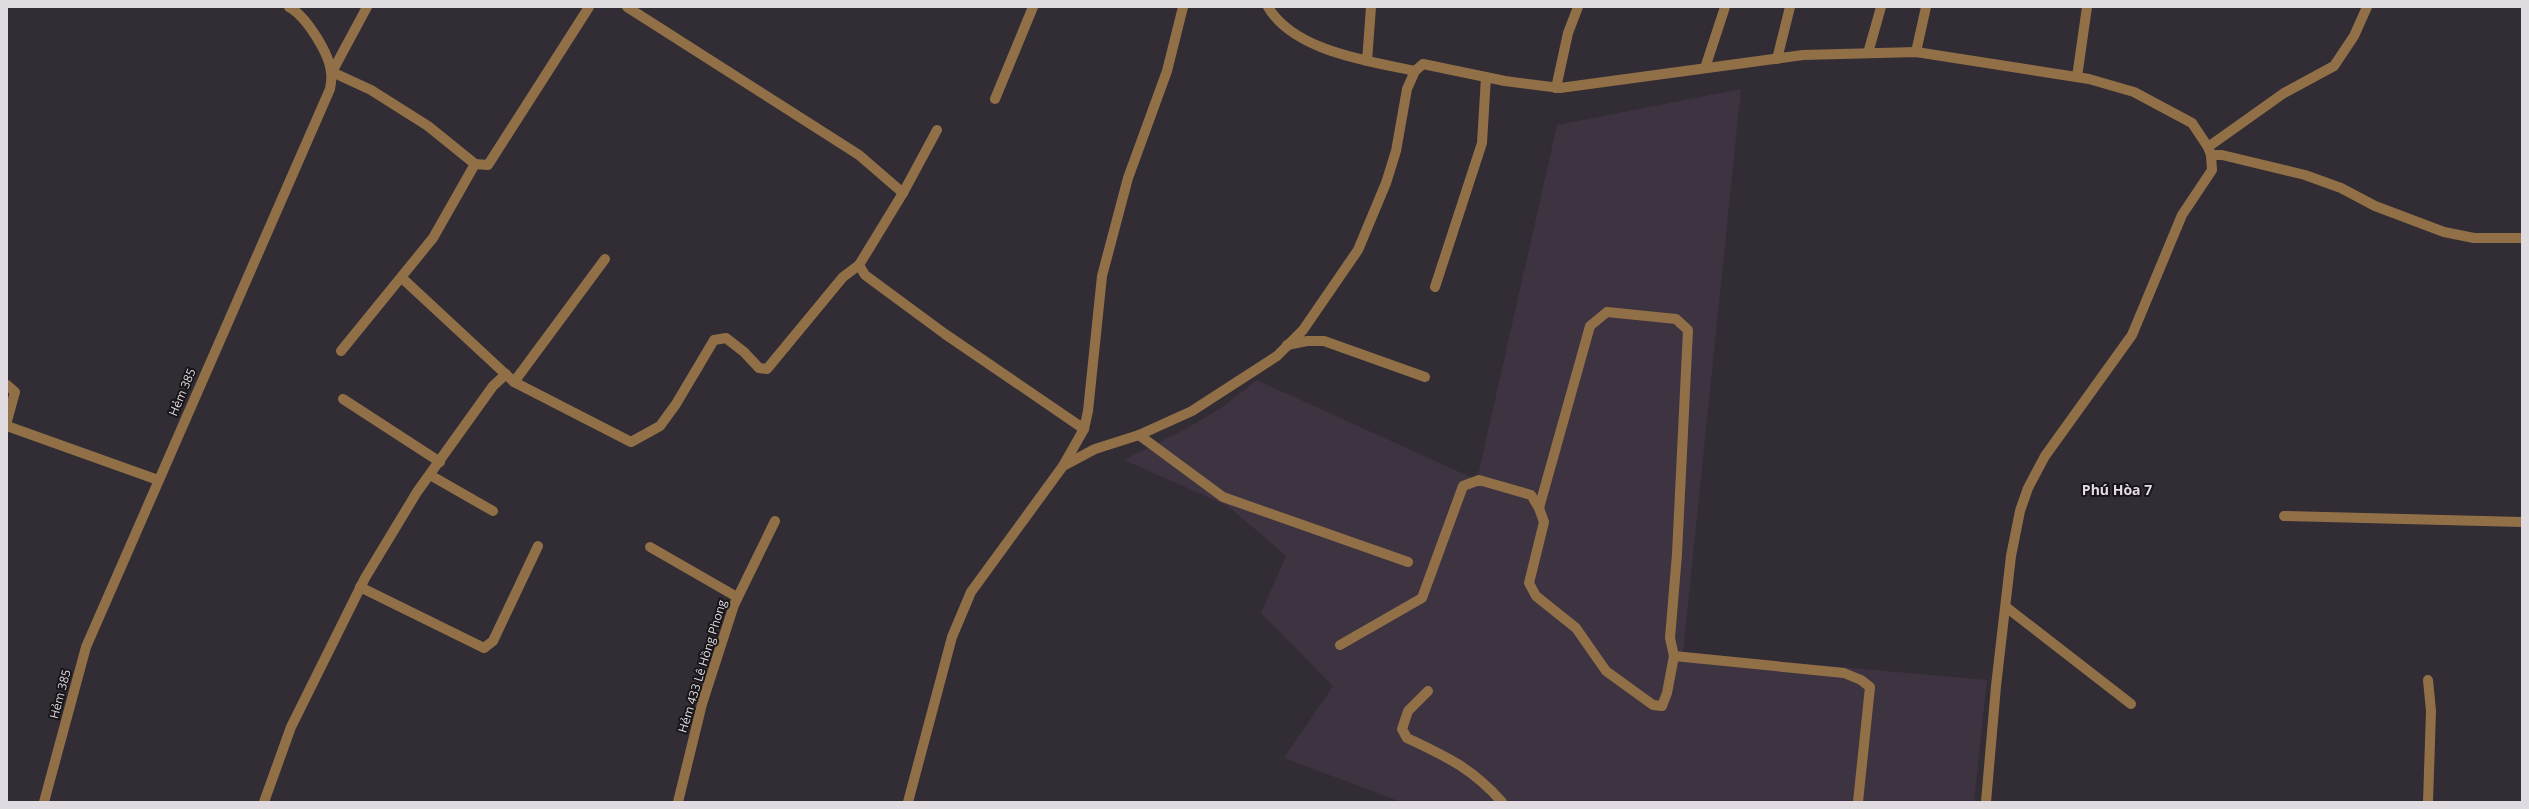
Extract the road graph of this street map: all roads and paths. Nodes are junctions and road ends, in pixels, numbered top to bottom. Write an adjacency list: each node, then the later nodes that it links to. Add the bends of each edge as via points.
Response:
1 (367, 7): 22 (street)
2 (589, 7): 29 (street, via 488,165)
3 (627, 7): 30 (street, via 859,155)
4 (1033, 7): 26 (street)
5 (1184, 7): 45 (street, via 1167,71 1128,178 1102,276)
6 (1268, 7): 19 (street, via 1275,19 1304,40)
7 (1371, 7): 19 (street)
8 (1578, 7): 25 (street, via 1568,33)
9 (1725, 7): 20 (street)
10 (1790, 7): 18 (street)
11 (1881, 7): 17 (street)
12 (1926, 7): 16 (street)
13 (2087, 7): 24 (street)
14 (2367, 7): 28 (street, via 2354,36 2334,66 2284,93)
15 (291, 8): 22 (street, via 310,28)
16 (1916, 52): 17 (street); 24 (street)
17 (1868, 53): 18 (street, via 1803,55)
18 (1777, 59): 20 (street)
19 (1367, 61): 21 (street)
20 (1705, 68): 25 (street, via 1587,86)
21 (1415, 71): 23 (street, via 1423,64); 36 (street, via 1407,89 1396,151 1386,183 1358,250 1303,330)
22 (332, 72): 29 (street, via 371,90 409,114); 50 (street, Hẻm 385, via 330,89 323,109)
23 (1486, 77): 25 (street); 35 (street, via 1482,143)
24 (2077, 77): 28 (street, via 2134,92 2171,111 2192,123)
25 (1556, 88)
26 (994, 99)
27 (936, 130): 30 (street)
28 (2209, 151): 31 (street, via 2305,175 2341,188 2375,206 2444,232 2474,238); 61 (street, via 2212,170 2182,215 2132,335 2045,456 2028,488 2015,533)
29 (475, 164): 34 (street, via 433,238)
30 (903, 193): 33 (street)
31 (2522, 238)
32 (605, 259): 40 (street)
33 (859, 265): 40 (street, via 843,277 767,369 759,368 726,338 714,340 660,426 631,442); 45 (street, via 865,276)
34 (402, 278): 37 (street); 38 (street)
35 (1435, 287)
36 (1288, 345): 39 (street, via 1324,341); 46 (street, via 1277,356 1217,396 1192,411)
37 (341, 351)
38 (506, 374): 40 (street); 47 (street, via 493,386)
39 (1425, 377)
40 (514, 382)
41 (7, 385): 43 (street, via 15,392)
42 (343, 399): 47 (street)
43 (7, 421)
44 (7, 426): 50 (street)
45 (1084, 429): 48 (street)
46 (1139, 435): 48 (street, via 1095,449); 58 (street, via 1223,497)
47 (440, 462): 49 (street)
48 (1063, 466): 70 (street, via 971,592 952,637)
49 (430, 475): 52 (street); 59 (street, via 390,534)
50 (158, 480): 67 (street, Hẻm 385, via 86,647)
51 (1539, 508): 62 (street, via 1531,495 1487,482 1480,480 1463,486 1422,598); 63 (street, via 1544,522 1529,583 1536,596 1576,628 1606,671 1653,705 1662,706); 63 (street, via 1590,326 1607,312 1676,319 1688,330 1677,554 1670,638)
52 (493, 511)
53 (2284, 516): 55 (street)
54 (775, 521): 60 (street, Hẻm 433 Lê Hồng Phong)
55 (2522, 522)
56 (538, 546): 59 (street, via 493,641 484,648)
57 (650, 547): 60 (street)
58 (1408, 562)
59 (360, 587): 68 (street, via 291,727)
60 (737, 597): 69 (street, Hẻm 433 Lê Hồng Phong, via 702,704)
61 (2006, 607): 66 (street); 73 (street)
62 (1340, 645)
63 (1674, 656): 72 (street, via 1844,673 1862,680 1870,687)
64 (2428, 680): 74 (street, via 2431,710)
65 (1428, 691): 71 (street, via 1408,710 1402,729 1407,738 1463,765)
66 (2131, 704)
67 (44, 802)
68 (264, 802)
69 (678, 802)
70 (908, 802)
71 (1502, 802)
72 (1858, 802)
73 (1986, 802)
74 (2428, 802)

